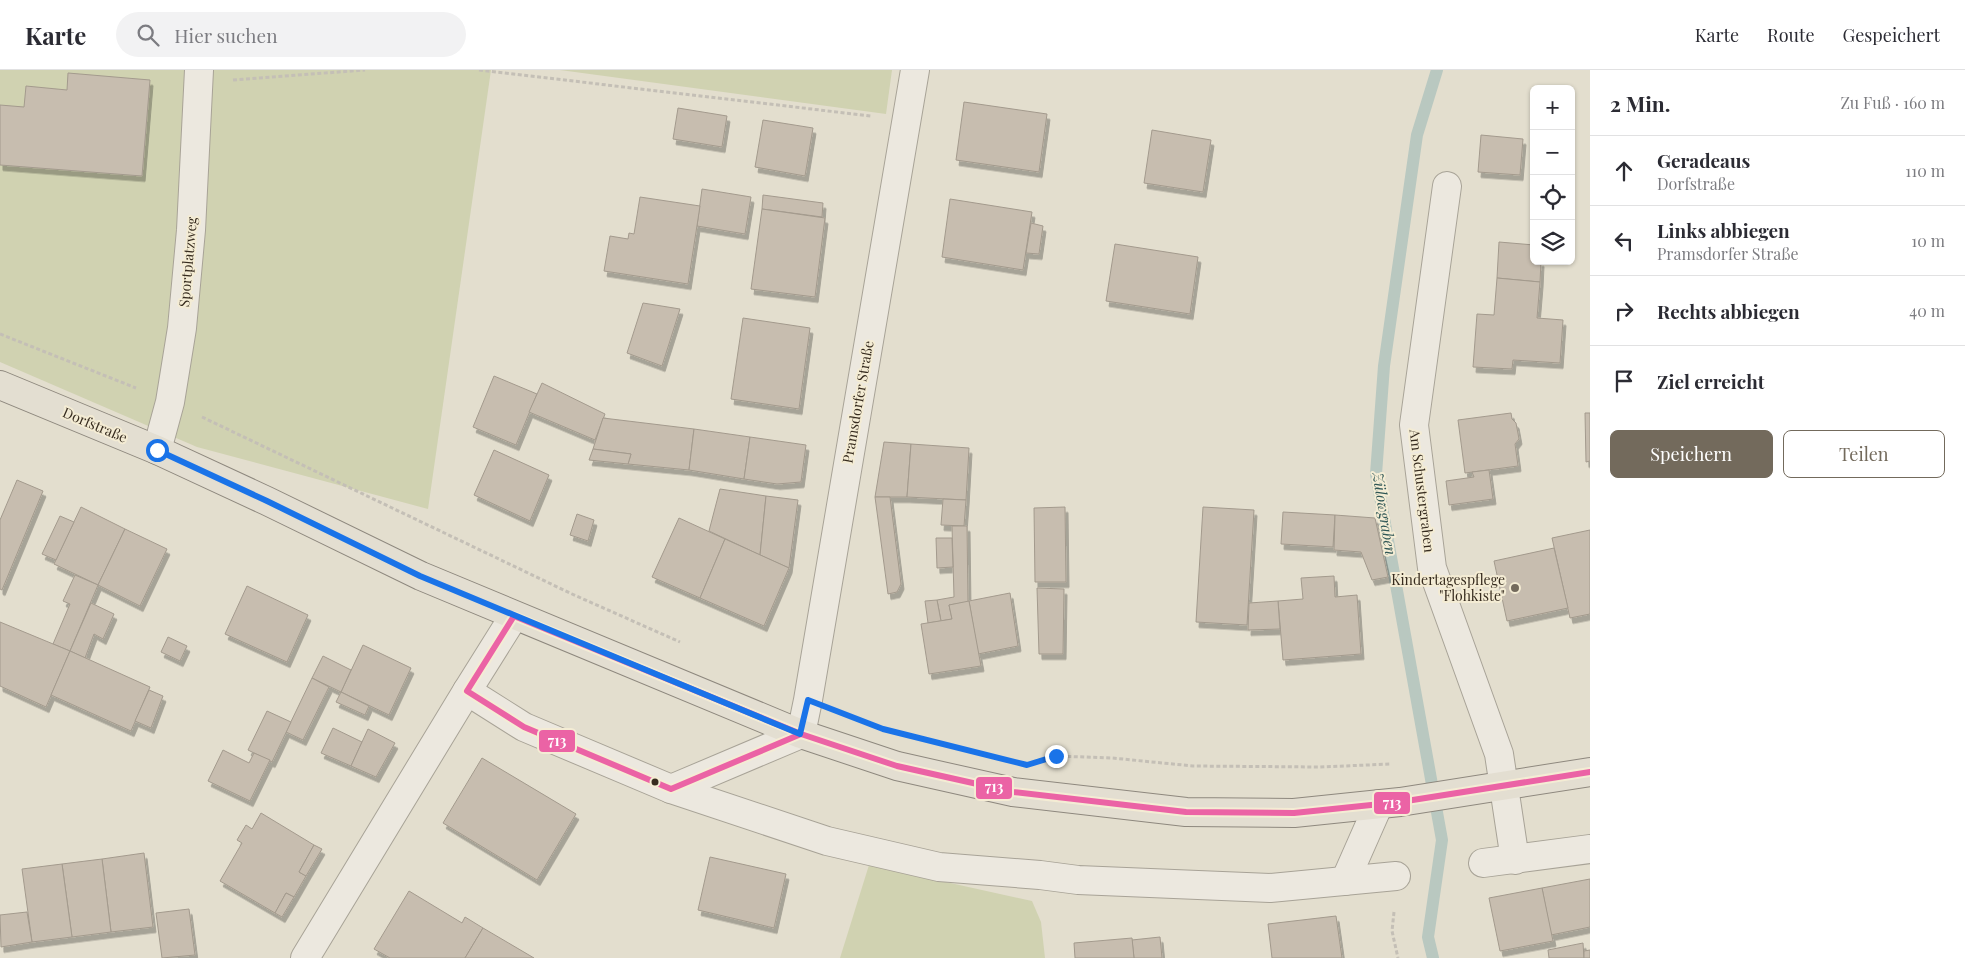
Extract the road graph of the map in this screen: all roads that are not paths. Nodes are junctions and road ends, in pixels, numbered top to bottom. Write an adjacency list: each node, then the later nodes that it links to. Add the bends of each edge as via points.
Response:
1 (915, 70): 8 (street, Pramsdorfer Straße)
2 (198, 77): 5 (street, Sportplatzweg, via 191,230 182,328 170,402)
3 (1447, 186): 10 (street, Am Schustergraben, via 1414,425 1432,568 1499,754)
4 (0, 385): 5 (main road, Dorfstraße)
5 (157, 450): 6 (main road, Dorfstraße, via 420,576)
6 (514, 616): 7 (street); 8 (main road, Dorfstraße)
7 (466, 691): 11 (street, via 524,727); 18 (street)
8 (800, 734): 11 (street); 12 (main road, Dorfstraße, via 897,766 1013,792 1186,812 1294,813)
9 (1590, 772): 10 (main road, Dorfstraße)
10 (1503, 787): 12 (main road, Dorfstraße); 14 (street, Am Schustergraben)
11 (671, 789): 17 (street, via 827,841 939,867 1078,880 1270,888)
12 (1389, 803): 17 (street)
13 (1590, 848): 14 (street)
14 (1515, 860): 15 (street)
15 (1484, 863)
16 (1396, 876): 17 (street)
17 (1345, 881)
18 (305, 958)

